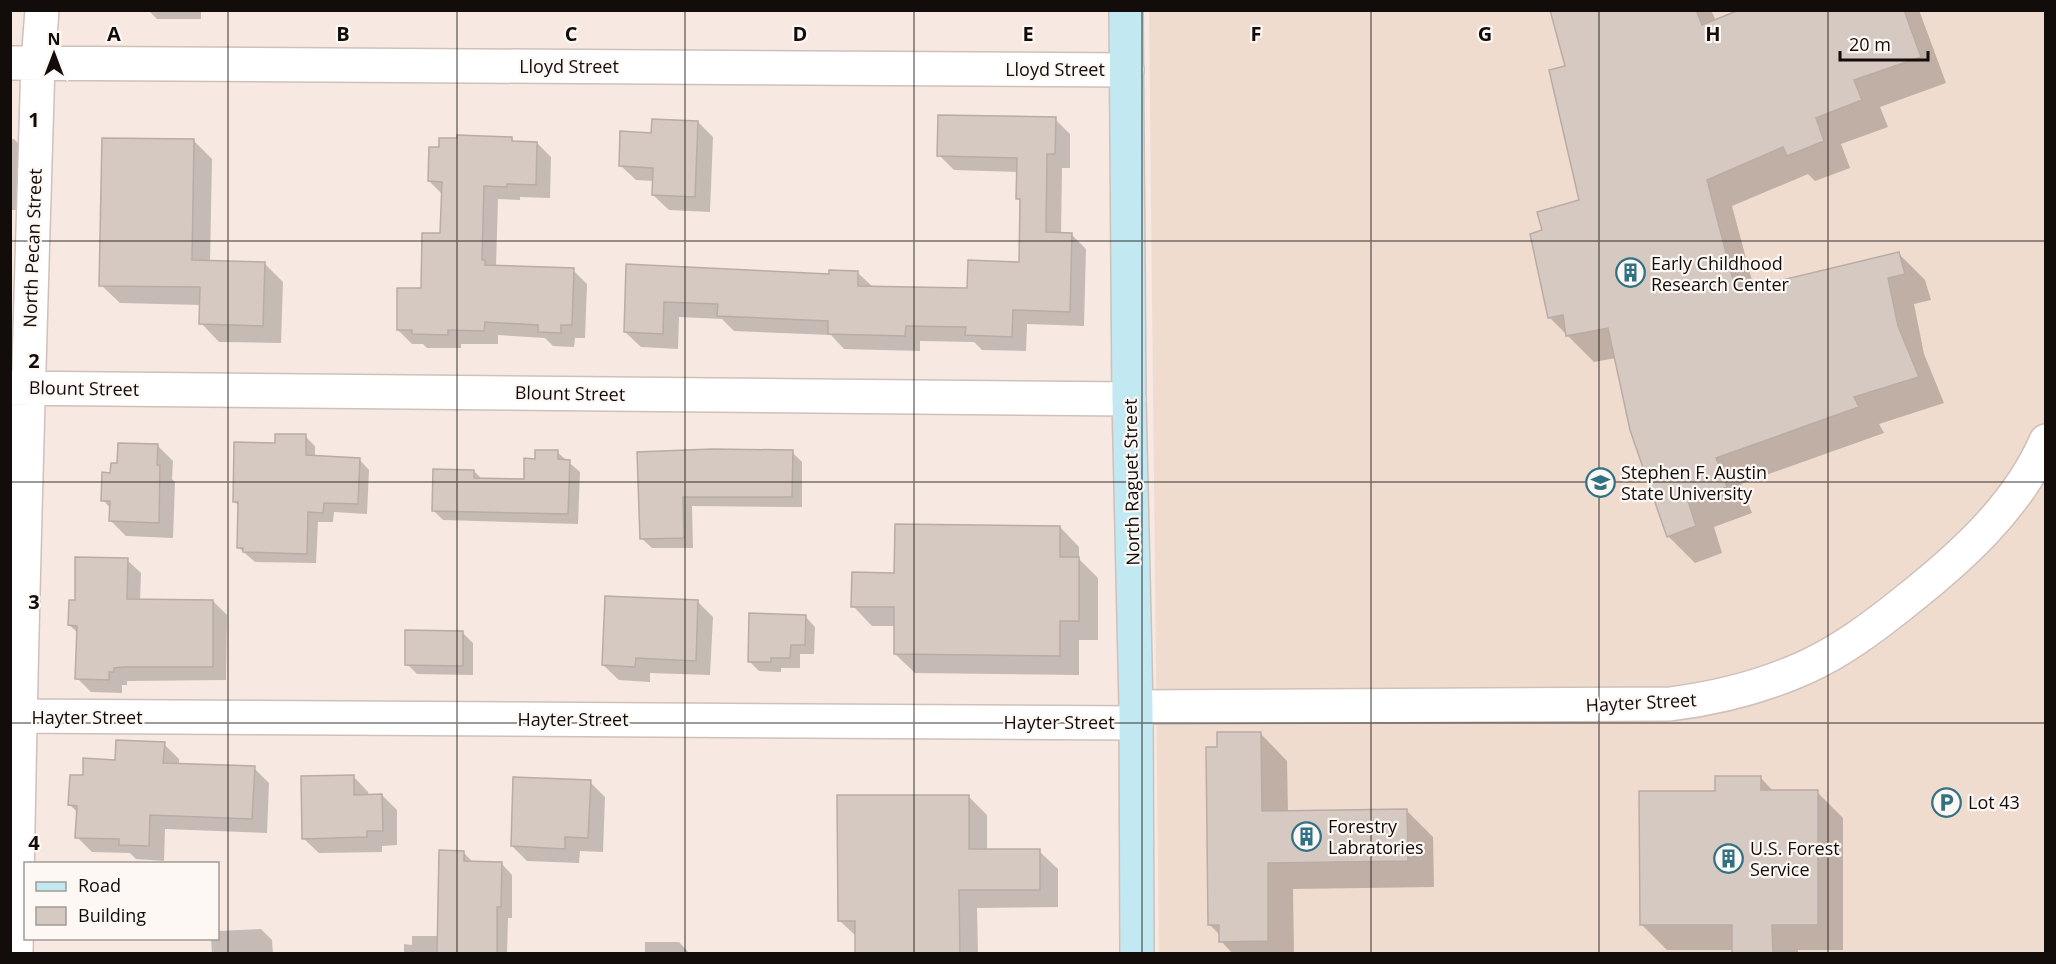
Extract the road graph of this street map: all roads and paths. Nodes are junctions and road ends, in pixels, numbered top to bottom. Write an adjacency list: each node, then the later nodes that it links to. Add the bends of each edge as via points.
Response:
1 (42, 10): 3 (street, North Pecan Street)
2 (1126, 10): 4 (street, North Raguet Street)
3 (24, 63): 4 (street, Lloyd Street); 5 (street, North Pecan Street)
4 (1127, 70): 6 (street, North Raguet Street)
5 (19, 388): 6 (street, Blount Street); 9 (street, North Pecan Street)
6 (1129, 399): 8 (street, North Raguet Street)
7 (2046, 441): 8 (street, Hayter Street, via 2021,486 1972,543 1869,631 1830,656 1729,695 1659,704)
8 (1136, 715): 9 (street, Hayter Street); 11 (street, North Raguet Street)
9 (15, 716): 10 (street, North Pecan Street)
10 (16, 954)
11 (1137, 954)

